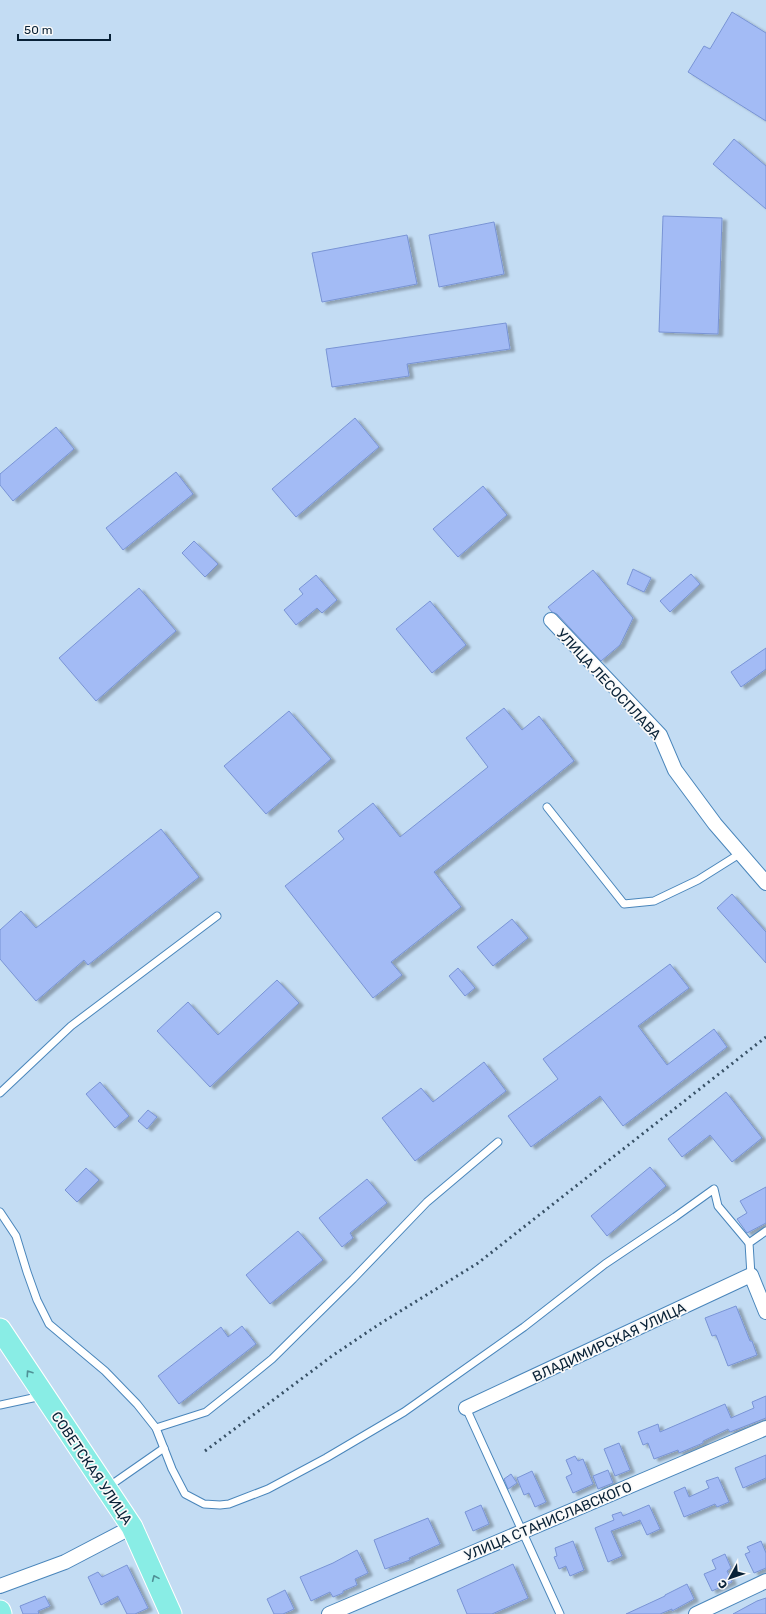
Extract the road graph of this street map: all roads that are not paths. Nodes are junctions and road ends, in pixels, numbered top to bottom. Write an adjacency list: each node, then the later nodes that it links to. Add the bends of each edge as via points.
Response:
1 (551, 620): 3 (street, УЛИЦА ЛЕСОСПЛАВА, via 660,735 675,770)
2 (547, 807): 3 (lane, via 624,904 654,902 698,880)
3 (741, 853): 4 (street, УЛИЦА ЛЕСОСПЛАВА)
4 (766, 883)
5 (217, 916): 6 (lane, via 72,1026)
6 (0, 1093)
7 (498, 1142): 17 (lane, via 427,1202 272,1359 206,1412)
8 (0, 1212): 17 (lane, via 16,1236 37,1300 49,1324 105,1371)
9 (766, 1231): 10 (lane)
10 (749, 1243): 11 (lane); 19 (lane, via 718,1206 714,1189 605,1264 524,1327 404,1412 268,1489 229,1504 204,1504 185,1494)
11 (751, 1275): 12 (street); 16 (street, ВЛАДИМИРСКАЯ УЛИЦА)
12 (766, 1312)
13 (0, 1329): 14 (main road, СОВЕТСКАЯ УЛИЦА, one-way to 13)
14 (44, 1395): 15 (lane); 20 (main road, СОВЕТСКАЯ УЛИЦА)
15 (0, 1405)
16 (466, 1408): 22 (lane)
17 (156, 1428): 19 (lane)
18 (766, 1428): 22 (street, УЛИЦА СТАНИСЛАВСКОГО)
19 (164, 1448): 20 (lane)
20 (107, 1489): 21 (main road, СОВЕТСКАЯ УЛИЦА)
21 (132, 1527): 24 (street, via 64,1562); 27 (main road, СОВЕТСКАЯ УЛИЦА, one-way to 21)
22 (522, 1532): 28 (street, УЛИЦА СТАНИСЛАВСКОГО); 29 (lane)
23 (766, 1581): 30 (street)
24 (0, 1586)
25 (0, 1611): 26 (main road)
26 (1, 1614)
27 (171, 1614)
28 (329, 1614)
29 (560, 1614)
30 (696, 1614)

